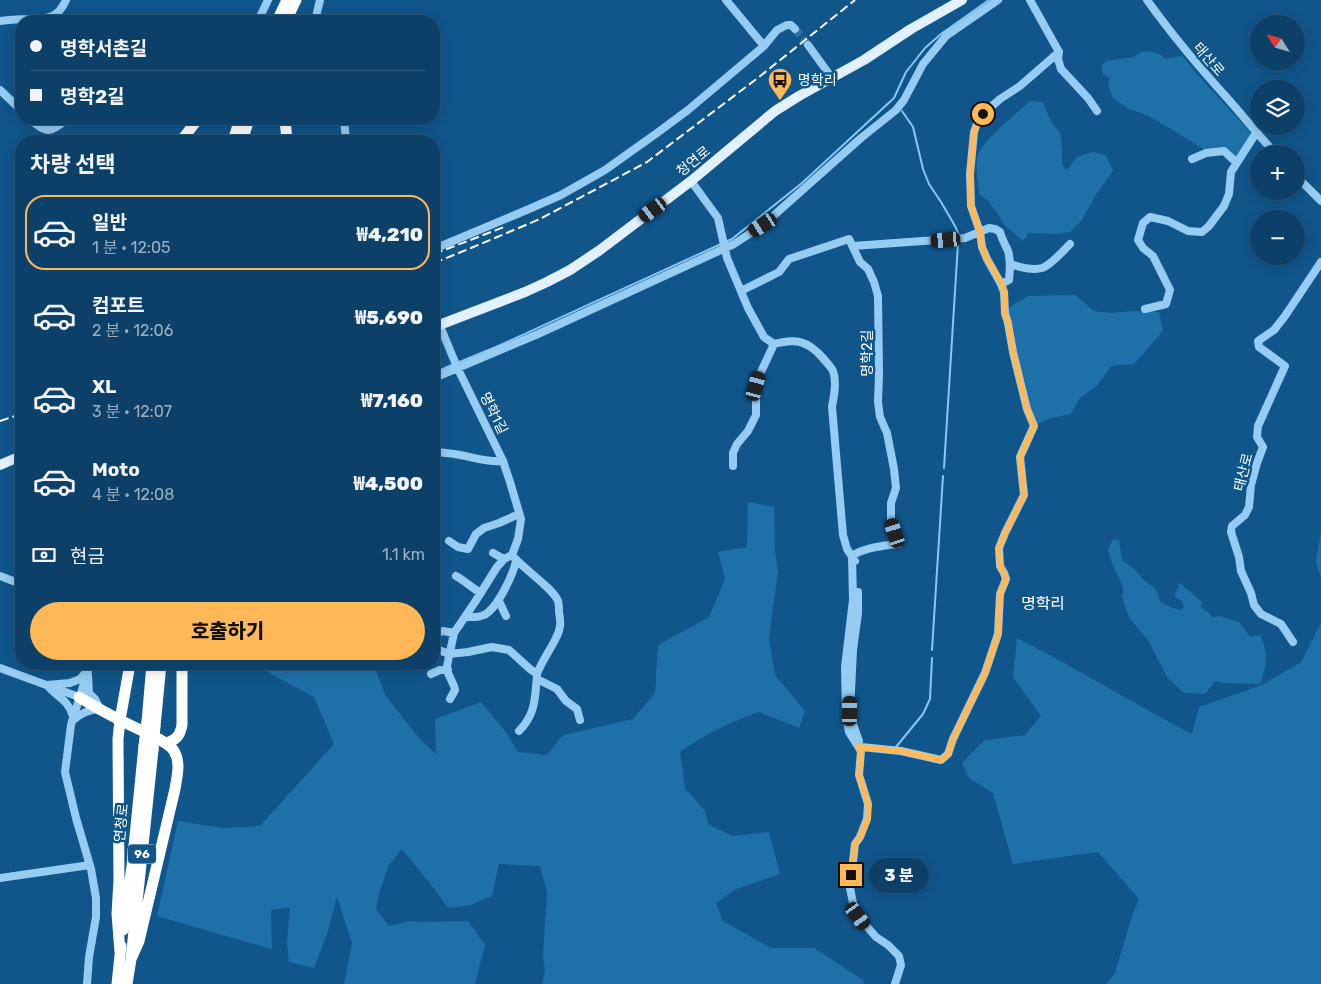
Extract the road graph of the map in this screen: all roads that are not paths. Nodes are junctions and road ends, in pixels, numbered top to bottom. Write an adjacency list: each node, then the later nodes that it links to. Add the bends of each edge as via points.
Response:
1 (66, 0): 11 (street)
2 (268, 0): 12 (street)
3 (287, 0): 13 (highway)
4 (296, 0): 14 (highway)
5 (320, 0): 15 (street)
6 (726, 0): 20 (street)
7 (962, 0): 22 (main road, 청연로)
8 (998, 0): 41 (street, via 946,36 923,64 896,110 763,225)
9 (1030, 0): 21 (street)
10 (1147, 0): 29 (street, 태산로)
11 (55, 15)
12 (261, 15)
13 (280, 15)
14 (289, 15)
15 (316, 15)
16 (15, 19): 17 (street)
17 (0, 21)
18 (795, 29): 20 (street, via 791,25 782,26)
19 (808, 45): 22 (street)
20 (764, 46): 43 (street, via 680,115 605,170 529,210)
21 (1059, 52): 25 (street, via 1061,69); 39 (street, via 1000,99 978,122 974,132 970,185 971,206)
22 (832, 78): 36 (main road, 청연로, via 775,111)
23 (0, 90): 24 (street)
24 (15, 104)
25 (1096, 111)
26 (38, 125): 27 (street, via 47,130)
27 (60, 125)
28 (193, 125): 30 (highway)
29 (1250, 126)
30 (186, 135)
31 (1255, 135): 35 (street)
32 (1258, 135): 33 (street, 태산로)
33 (1267, 145)
34 (1192, 159): 35 (street, via 1224,151)
35 (1237, 163): 48 (street, via 1231,172 1224,206 1202,232 1188,231 1150,217 1142,223 1138,240 1153,256 1170,290 1166,304)
36 (691, 182): 41 (street, via 718,218); 49 (main road, 청연로, via 570,270)
37 (1305, 185): 38 (street)
38 (1321, 201)
39 (980, 232): 42 (street, via 965,238); 45 (street, via 988,228 1000,232); 46 (street, via 987,259)
40 (1070, 244): 45 (street, via 1042,268 1020,268)
41 (724, 246): 47 (street); 52 (street, via 538,334)
42 (853, 246): 47 (street, via 849,240 789,259 779,272); 62 (street, 명학2길, via 860,262 868,269 878,296 878,402 894,469 896,488 891,503 891,521 898,544)
43 (440, 247)
44 (1321, 262): 74 (street, 태산로, via 1274,330 1258,341 1260,347 1285,366 1258,426 1257,437 1263,447 1251,486 1249,507 1232,526 1231,532 1254,605 1261,614 1281,624)
45 (1010, 264): 46 (street, via 1009,280)
46 (1002, 284): 100 (street, via 1004,313 1034,426 1020,457 1024,495 999,548 1000,566 1006,579 1000,594 998,634 985,673 948,754 941,760 901,751)
47 (741, 290): 51 (street, via 764,337)
48 (1145, 309)
49 (440, 326)
50 (440, 332): 52 (street, 명학1길)
51 (774, 344): 58 (street, via 756,386 756,415 737,444); 62 (street, via 786,340 807,344 833,371 835,390 832,406 843,535)
52 (457, 367): 53 (street); 56 (street, 명학1길)
53 (440, 375)
54 (440, 453): 56 (street)
55 (15, 458): 57 (main road)
56 (503, 461): 59 (street, 명학1길)
57 (0, 464)
58 (733, 466)
59 (519, 514): 60 (street, via 484,528 476,534 468,549 458,548); 63 (street, 명학1길, via 521,519)
60 (449, 541)
61 (493, 553): 64 (street)
62 (852, 556): 100 (street, via 858,571 858,613 850,711)
63 (514, 558): 64 (street); 69 (street, 명학1길, via 515,567); 87 (street, via 558,600 561,628)
64 (504, 559): 68 (street)
65 (0, 576): 67 (street)
66 (456, 576): 68 (street)
67 (15, 582)
68 (481, 593): 71 (street)
69 (499, 601): 70 (street); 71 (street, 명학1길, via 485,615)
70 (506, 616)
71 (465, 617): 73 (street)
72 (440, 632): 73 (street)
73 (454, 634): 76 (street)
74 (1293, 642)
75 (440, 650): 76 (street)
76 (449, 654): 85 (street); 87 (street, via 492,647 509,650)
77 (0, 668): 88 (street)
78 (87, 670): 88 (street, via 80,679)
79 (88, 670): 90 (street)
80 (89, 670): 92 (street, via 89,693)
81 (129, 670): 89 (highway)
82 (152, 670): 96 (highway, 연청로 / 96)
83 (160, 670): 96 (highway, 연청로 / 96)
84 (182, 670): 99 (highway, via 181,733)
85 (448, 670): 86 (street); 91 (street, via 455,690)
86 (430, 674)
87 (537, 676): 95 (street, via 557,689 577,709); 97 (street, via 533,710)
88 (47, 685): 90 (street); 93 (street, via 67,702)
89 (125, 692): 92 (highway, via 120,701); 94 (highway)
90 (79, 697): 92 (highway); 93 (street)
91 (450, 699)
92 (100, 709): 93 (street, via 88,710); 94 (highway); 98 (highway, via 111,719)
93 (72, 719): 102 (street, via 65,772)
94 (120, 720): 98 (highway); 99 (highway)
95 (580, 720)
96 (151, 724): 101 (highway, 연청로 / 96, bridge)
97 (519, 731)
98 (118, 737): 104 (highway, via 117,914)
99 (166, 743): 105 (highway, via 177,756 179,769 139,941)
100 (860, 747): 109 (street, via 859,775 868,804 868,818 855,844 850,888 858,916 899,956 901,965)
101 (148, 748): 104 (highway, 연청로 / 96); 105 (highway, 연청로 / 96)
102 (90, 864): 103 (street); 106 (street, via 95,883 96,917)
103 (0, 878)
104 (120, 952): 107 (highway, 연청로 / 96)
105 (131, 959): 108 (highway, 연청로 / 96)
106 (87, 984)
107 (117, 984)
108 (127, 984)
109 (895, 984)

